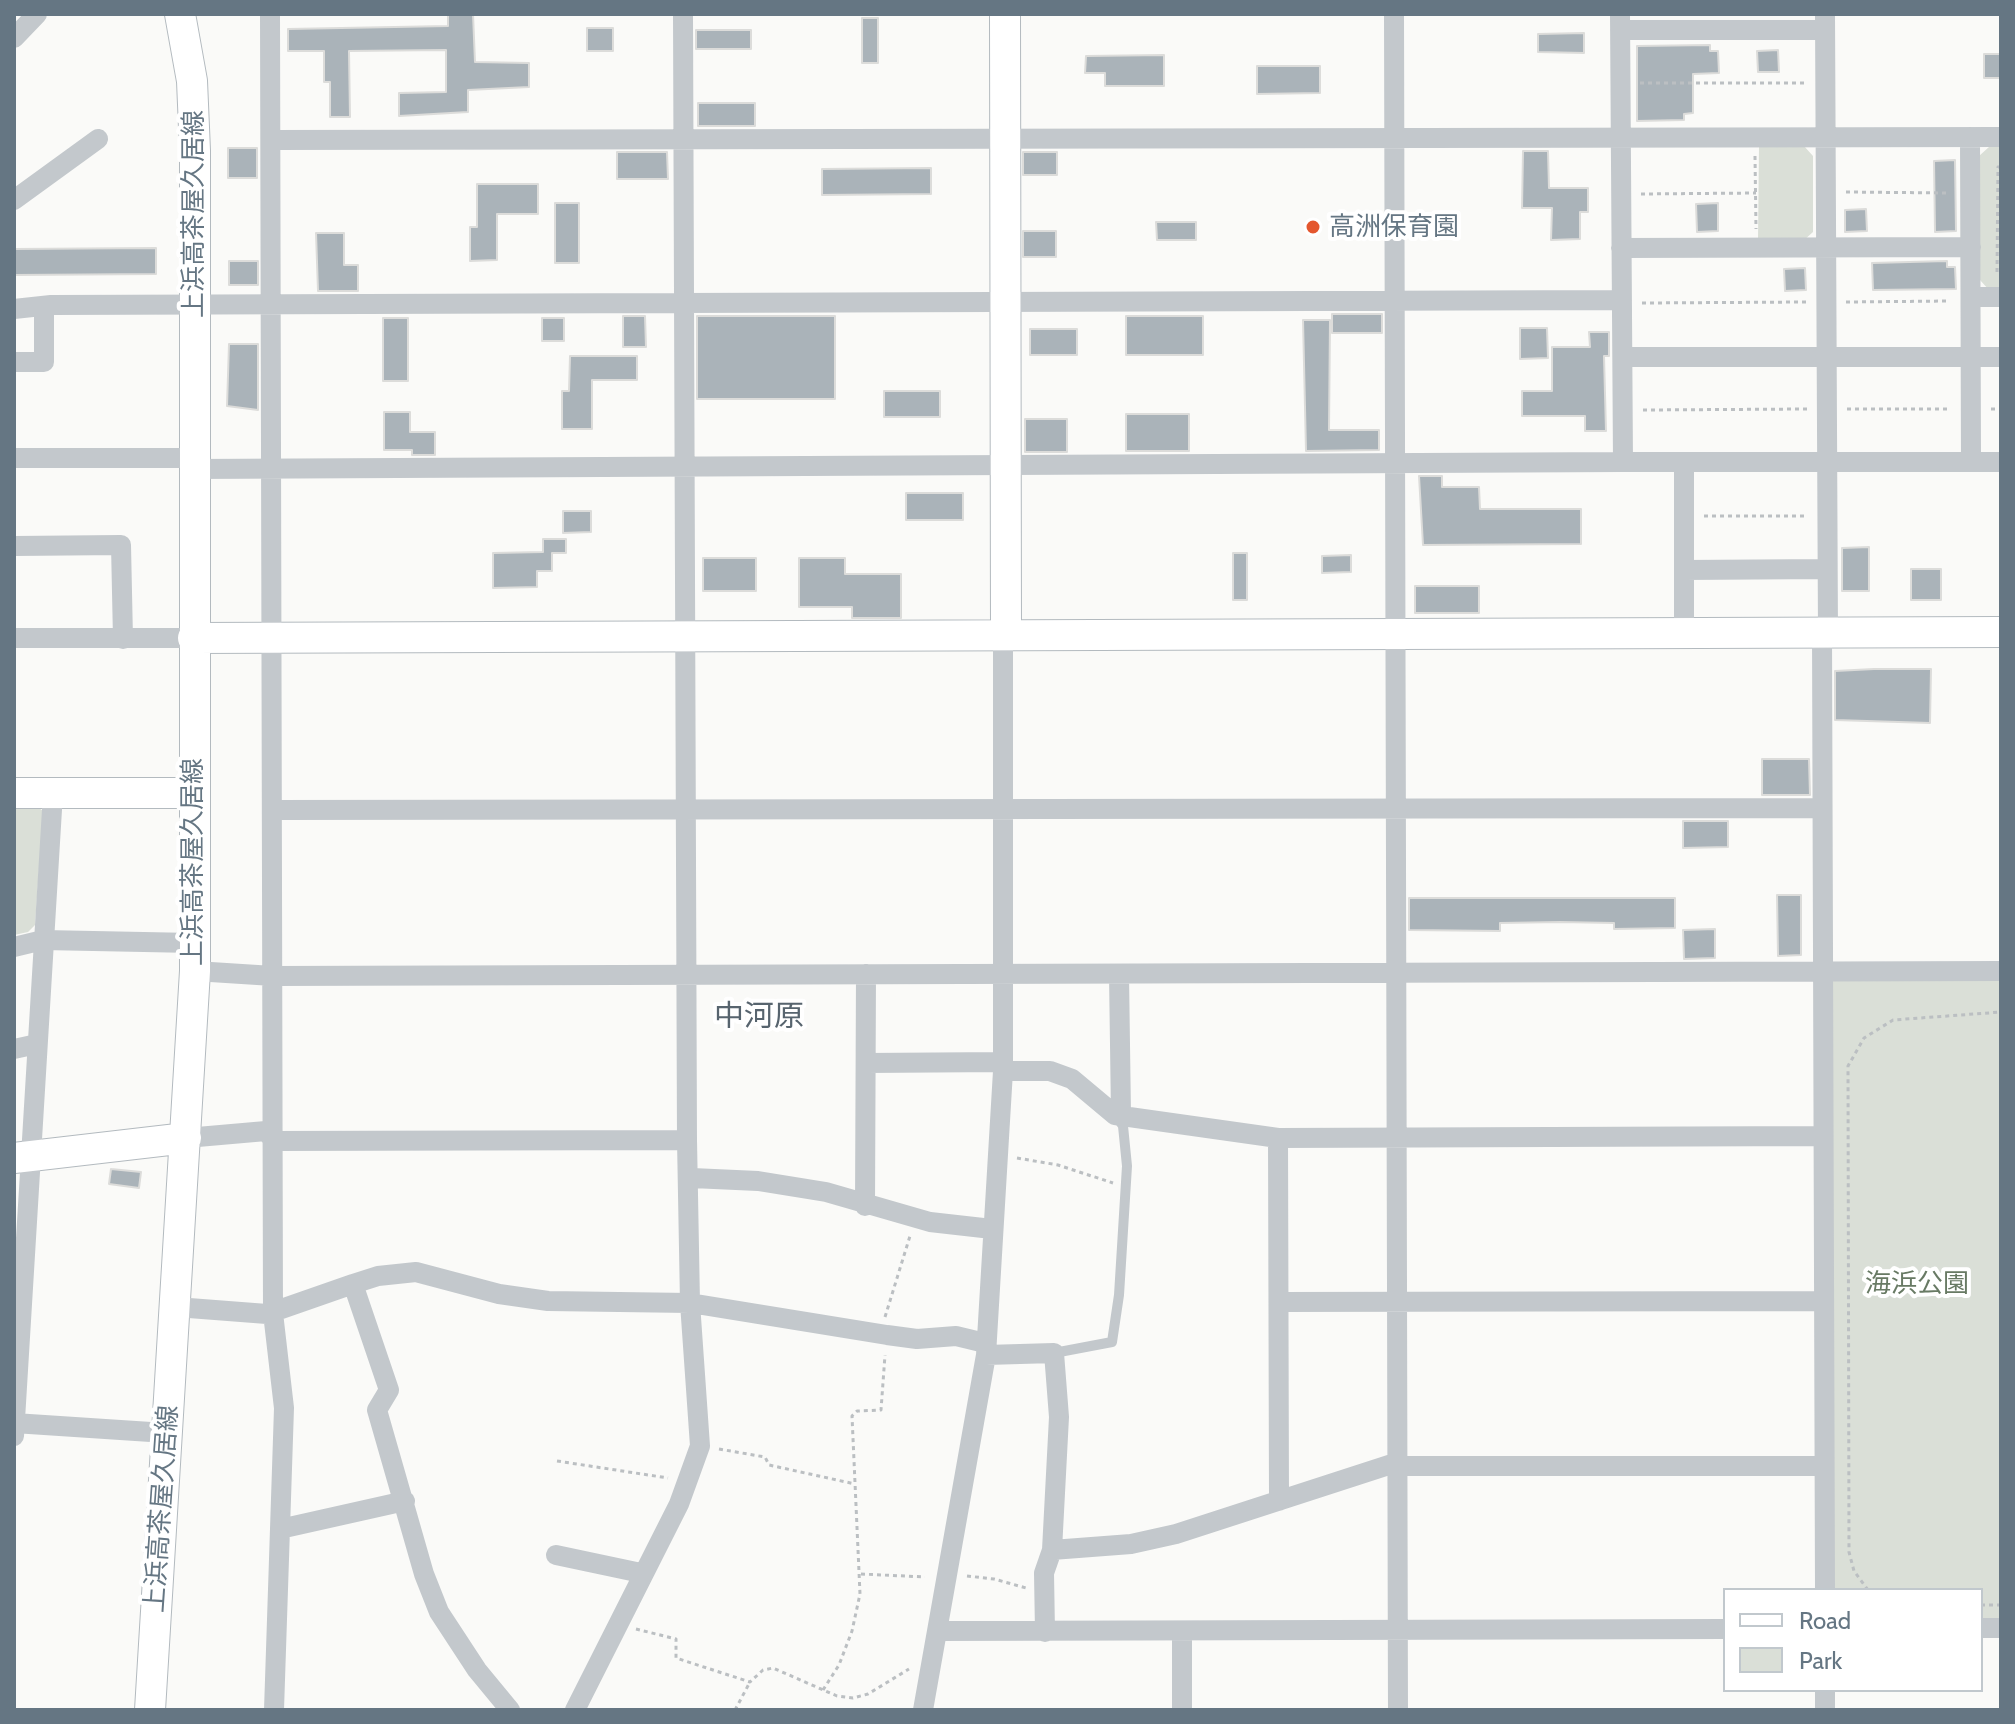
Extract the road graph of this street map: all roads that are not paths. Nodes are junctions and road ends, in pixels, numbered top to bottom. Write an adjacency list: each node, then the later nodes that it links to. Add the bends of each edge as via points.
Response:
1 (37, 14): 9 (street)
2 (180, 14): 30 (street, 上浜高茶屋久居線, via 192,81)
3 (270, 14): 18 (street)
4 (683, 14): 17 (street)
5 (1005, 14): 12 (street)
6 (1394, 14): 10 (street)
7 (1620, 22): 8 (street); 11 (street)
8 (1825, 22): 13 (street)
9 (14, 38)
10 (1394, 136): 11 (street); 12 (street); 25 (street)
11 (1620, 136): 13 (street); 22 (street)
12 (1005, 137): 17 (street); 28 (street)
13 (1826, 137): 14 (street); 20 (street)
14 (1970, 137): 15 (street); 21 (street)
15 (2001, 137)
16 (98, 139): 19 (street)
17 (683, 139): 18 (street); 27 (street)
18 (271, 140): 29 (street)
19 (14, 200)
20 (1826, 247): 21 (street); 22 (street); 34 (street)
21 (1971, 247): 24 (street)
22 (1621, 248): 26 (street)
23 (2001, 297): 24 (street)
24 (1971, 299): 36 (street)
25 (1395, 301): 26 (street); 28 (street); 45 (street)
26 (1622, 301): 33 (street)
27 (684, 302): 28 (street); 29 (street); 47 (street)
28 (1006, 302): 46 (street)
29 (272, 305): 30 (street); 48 (street)
30 (195, 306): 32 (street); 44 (street, 上浜高茶屋久居線)
31 (14, 309): 32 (street)
32 (44, 309): 37 (street, via 44,362)
33 (1623, 357): 34 (street); 40 (street)
34 (1826, 357): 36 (street); 39 (street)
35 (2001, 357): 36 (street)
36 (1971, 358): 42 (street)
37 (14, 362)
38 (14, 458): 44 (street)
39 (1826, 461): 41 (street); 42 (street); 50 (street)
40 (1623, 462): 41 (street); 45 (street)
41 (1684, 462): 51 (street)
42 (1971, 462): 43 (street)
43 (2001, 462)
44 (194, 464): 48 (street); 59 (street, 上浜高茶屋久居線)
45 (1395, 464): 46 (street); 55 (street)
46 (1006, 466): 47 (street); 56 (street)
47 (685, 467): 48 (street); 57 (street)
48 (271, 469): 60 (street)
49 (14, 546): 61 (street, via 121,545)
50 (1827, 569): 51 (street); 54 (street)
51 (1684, 570): 53 (street)
52 (2001, 632): 54 (street)
53 (1684, 633): 54 (street); 55 (street)
54 (1825, 633): 65 (street)
55 (1396, 634): 56 (street); 67 (street)
56 (1005, 635): 57 (street); 69 (street)
57 (686, 636): 60 (street); 66 (street)
58 (14, 638): 61 (street)
59 (193, 638): 60 (street); 61 (street); 64 (street, 上浜高茶屋久居線)
60 (273, 638): 68 (street)
61 (123, 639)
62 (14, 793): 63 (street)
63 (53, 793): 64 (street); 70 (street)
64 (193, 793): 72 (street, 上浜高茶屋久居線)
65 (1822, 808): 67 (street); 73 (street)
66 (685, 809): 68 (street); 69 (street); 79 (street)
67 (1396, 809): 69 (street); 75 (street)
68 (273, 810): 80 (street)
69 (1003, 811): 77 (street)
70 (43, 940): 71 (street); 72 (street); 81 (street)
71 (14, 947)
72 (194, 957): 80 (street); 88 (street, 上浜高茶屋久居線)
73 (1822, 971): 74 (street); 75 (street); 86 (street)
74 (2001, 971)
75 (1396, 973): 78 (street); 87 (street)
76 (866, 974): 77 (street); 79 (street); 83 (street)
77 (1003, 974): 78 (street); 84 (street)
78 (1119, 974): 85 (street)
79 (687, 975): 80 (street); 90 (street)
80 (273, 976): 91 (street)
81 (37, 1044): 82 (street); 92 (street)
82 (14, 1049)
83 (866, 1063): 84 (street); 94 (street)
84 (1003, 1067): 85 (street, via 1050,1071 1072,1079); 95 (street)
85 (1118, 1115): 89 (street); 105 (lane, via 1126,1186 1112,1342)
86 (1823, 1136): 87 (street); 98 (street)
87 (1397, 1137): 89 (street); 100 (street)
88 (186, 1138): 91 (street, via 266,1131); 92 (street); 102 (street, 上浜高茶屋久居線)
89 (1278, 1138): 99 (street)
90 (687, 1140): 91 (street); 93 (street)
91 (274, 1141): 103 (street)
92 (22, 1156): 96 (street)
93 (688, 1175): 94 (street, via 799,1188); 101 (street)
94 (865, 1206): 95 (street)
95 (992, 1229): 104 (street)
96 (18, 1283): 106 (street)
97 (353, 1284): 101 (street, via 416,1272 548,1301); 103 (street); 111 (street, via 389,1390 377,1410)
98 (1824, 1301): 100 (street); 110 (street)
99 (1279, 1302): 100 (street); 112 (street)
100 (1397, 1302): 109 (street)
101 (690, 1303): 104 (street, via 882,1335 956,1336); 116 (street, via 700,1446)
102 (176, 1307): 103 (street); 107 (street, 上浜高茶屋久居線)
103 (273, 1313): 113 (street, via 284,1408)
104 (986, 1349): 105 (street); 120 (street)
105 (1054, 1353): 114 (street, via 1059,1417)
106 (14, 1423): 107 (street); 108 (street)
107 (166, 1433): 123 (street, 上浜高茶屋久居線)
108 (14, 1436)
109 (1398, 1464): 110 (street); 112 (street); 119 (street)
110 (1824, 1466): 117 (street)
111 (405, 1501): 113 (street); 125 (street, via 439,1612)
112 (1279, 1501): 114 (street, via 1131,1544)
113 (280, 1529): 124 (street)
114 (1052, 1550): 122 (street, via 1044,1573)
115 (556, 1555): 116 (street)
116 (641, 1573): 126 (street)
117 (1825, 1588)
118 (1723, 1629): 119 (street)
119 (1398, 1630): 121 (street); 129 (street)
120 (937, 1631): 122 (street); 127 (street)
121 (1182, 1631): 122 (street); 128 (street)
122 (1045, 1632)
123 (150, 1710)
124 (274, 1710)
125 (510, 1710)
126 (575, 1710)
127 (923, 1710)
128 (1182, 1710)
129 (1398, 1710)

